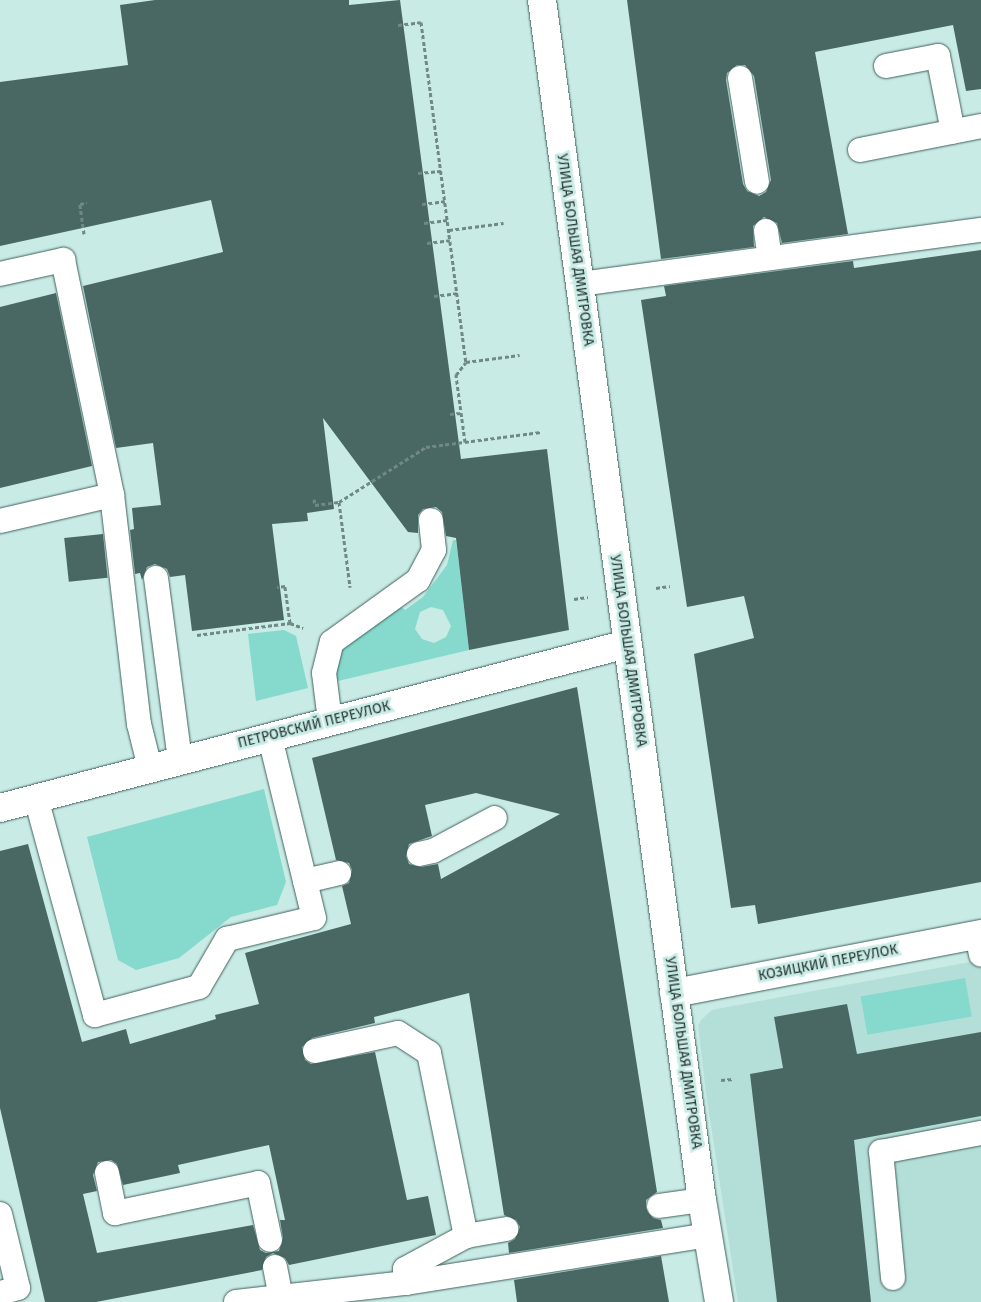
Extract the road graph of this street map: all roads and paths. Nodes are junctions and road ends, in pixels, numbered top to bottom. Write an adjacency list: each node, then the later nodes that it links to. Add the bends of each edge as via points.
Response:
1 (542, 0): 25 (street, УЛИЦА БОЛЬШАЯ ДМИТРОВКА)
2 (398, 25): 8 (path, via 421,22)
3 (886, 66): 6 (lane, via 938,56)
4 (740, 78): 10 (lane)
5 (981, 126): 6 (lane)
6 (954, 132): 7 (lane)
7 (860, 150)
8 (441, 171): 9 (path); 11 (path)
9 (418, 173)
10 (757, 182)
11 (445, 200): 13 (path); 14 (path)
12 (87, 203): 19 (path, via 80,204)
13 (422, 204)
14 (448, 220): 16 (path); 17 (path)
15 (504, 223): 17 (path)
16 (424, 224)
17 (449, 230): 21 (path)
18 (981, 230): 23 (lane)
19 (84, 231)
20 (766, 231): 23 (lane)
21 (450, 240): 22 (path); 26 (path)
22 (427, 243)
23 (770, 258): 25 (lane)
24 (0, 274): 34 (lane, via 63,260)
25 (580, 284): 43 (street, УЛИЦА БОЛЬШАЯ ДМИТРОВКА)
26 (457, 293): 27 (path); 29 (path)
27 (434, 296)
28 (520, 355): 29 (path)
29 (466, 362): 30 (path, via 456,375)
30 (461, 413): 31 (path); 33 (path)
31 (450, 414)
32 (541, 432): 33 (path)
33 (465, 442): 36 (path, via 426,446)
34 (112, 495): 38 (lane); 47 (lane, via 139,724)
35 (314, 499): 36 (path, via 315,505)
36 (339, 502): 41 (path)
37 (431, 520): 44 (lane, via 434,550 418,580 332,642 324,673)
38 (0, 522)
39 (156, 578): 42 (lane)
40 (277, 587): 42 (path, via 285,586 290,623)
41 (351, 594)
42 (164, 640): 46 (lane)
43 (627, 644): 44 (street, ПЕТРОВСКИЙ ПЕРЕУЛОК); 55 (street, УЛИЦА БОЛЬШАЯ ДМИТРОВКА)
44 (330, 721): 45 (street, ПЕТРОВСКИЙ ПЕРЕУЛОК)
45 (270, 737): 46 (street, ПЕТРОВСКИЙ ПЕРЕУЛОК); 53 (lane)
46 (180, 760): 47 (street, ПЕТРОВСКИЙ ПЕРЕУЛОК)
47 (150, 768): 48 (street, ПЕТРОВСКИЙ ПЕРЕУЛОК)
48 (36, 798): 49 (street, ПЕТРОВСКИЙ ПЕРЕУЛОК); 53 (lane, via 95,1014 200,986 227,939 314,918)
49 (0, 808)
50 (495, 818): 51 (lane, via 433,851)
51 (419, 854)
52 (339, 873): 53 (lane)
53 (305, 880)
54 (980, 941): 55 (street, КОЗИЦКИЙ ПЕРЕУЛОК)
55 (674, 993): 59 (street, УЛИЦА БОЛЬШАЯ ДМИТРОВКА)
56 (315, 1051): 63 (lane, via 398,1033 429,1053)
57 (981, 1133): 67 (lane, via 881,1152)
58 (106, 1173): 65 (lane, via 115,1213 258,1183)
59 (702, 1200): 60 (lane); 64 (street, УЛИЦА БОЛЬШАЯ ДМИТРОВКА)
60 (659, 1206)
61 (0, 1214): 69 (lane, via 18,1288)
62 (506, 1229): 63 (lane)
63 (466, 1236): 68 (lane, via 405,1269)
64 (708, 1236): 68 (lane); 72 (street, УЛИЦА БОЛЬШАЯ ДМИТРОВКА)
65 (270, 1240)
66 (275, 1267): 70 (lane)
67 (893, 1278)
68 (406, 1283): 70 (lane)
69 (0, 1293)
70 (282, 1297): 71 (lane)
71 (236, 1302)
72 (719, 1302)

